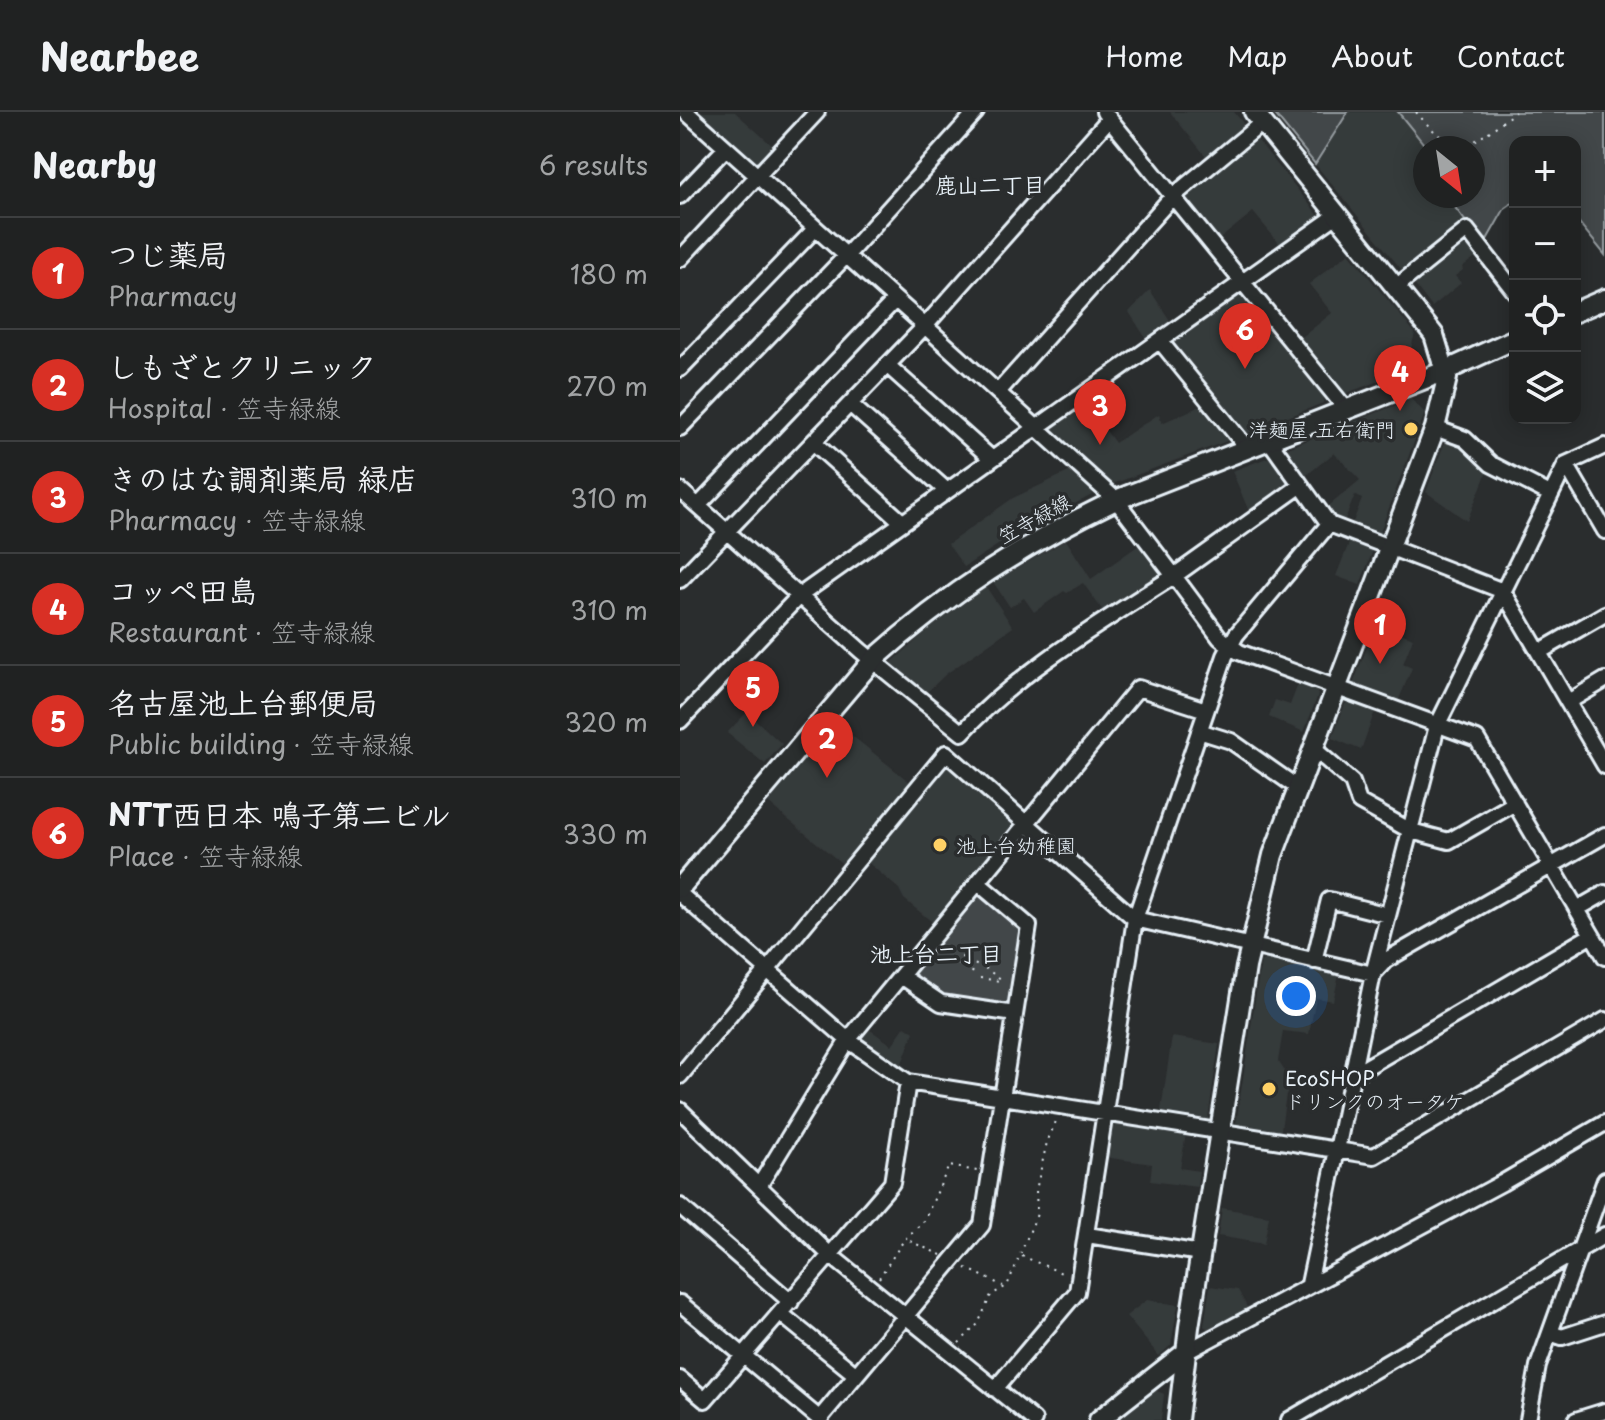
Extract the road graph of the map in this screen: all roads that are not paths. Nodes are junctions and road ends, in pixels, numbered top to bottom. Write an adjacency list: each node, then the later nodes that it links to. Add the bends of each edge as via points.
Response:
1 (686, 112): 6 (street)
2 (817, 112): 7 (street)
3 (976, 112): 12 (street)
4 (1106, 116): 9 (street); 20 (street)
5 (1258, 117): 9 (street); 10 (street)
6 (726, 148): 7 (street); 8 (street)
7 (759, 177): 11 (street); 13 (street)
8 (680, 196)
9 (1172, 197): 14 (street); 26 (street)
10 (1337, 215): 14 (street); 16 (street)
11 (815, 229): 12 (street); 24 (street)
12 (846, 256): 18 (street); 30 (street)
13 (680, 259)
14 (1243, 281): 21 (street); 28 (street)
15 (1509, 284): 16 (street, via 1467,230)
16 (1396, 287): 25 (street, via 1434,335)
17 (1605, 299): 19 (street)
18 (895, 300): 20 (street); 43 (street)
19 (1581, 309)
20 (925, 326): 23 (street); 26 (street)
21 (1160, 341): 29 (street); 35 (street)
22 (1509, 342): 25 (street, 笠寺緑線)
23 (887, 365): 27 (street); 36 (street)
24 (680, 369)
25 (1445, 371): 28 (street, 笠寺緑線); 31 (street)
26 (998, 392): 29 (street)
27 (850, 404): 33 (street); 40 (street)
28 (1346, 409): 32 (street, 笠寺緑線)
29 (1038, 427): 36 (street); 42 (street)
30 (680, 428)
31 (1435, 428): 41 (street, via 1465,439 1491,464); 48 (street)
32 (1268, 439): 35 (street, 笠寺緑線); 38 (street)
33 (813, 442): 44 (street); 47 (street)
34 (1605, 446): 37 (street)
35 (1247, 448): 42 (street, 笠寺緑線)
36 (992, 459): 40 (street)
37 (1566, 464): 41 (street); 46 (street)
38 (1300, 486): 45 (street); 49 (street)
39 (680, 490): 43 (street)
40 (947, 491): 44 (street)
41 (1550, 494): 51 (street)
42 (1116, 500): 49 (street); 56 (street, 笠寺緑線, via 988,569)
43 (698, 506): 47 (street)
44 (902, 522): 52 (street)
45 (1329, 524): 48 (street); 54 (street)
46 (1605, 531)
47 (727, 532): 50 (street); 52 (street)
48 (1389, 546): 51 (street); 58 (street)
49 (1174, 576): 54 (street); 64 (street, via 1041,665)
50 (680, 580)
51 (1503, 591): 55 (street); 62 (street)
52 (799, 596): 56 (street); 61 (street)
53 (1605, 614): 55 (street)
54 (1229, 647): 58 (street); 60 (street)
55 (1539, 652): 59 (street)
56 (873, 660): 64 (street); 76 (street, 笠寺緑線)
57 (1605, 680): 59 (street)
58 (1335, 688): 62 (street); 66 (street)
59 (1568, 702): 65 (street)
60 (1206, 710): 63 (street); 71 (street, via 1138,688)
61 (680, 721)
62 (1437, 726): 70 (street, via 1477,739); 72 (street)
63 (1199, 731): 69 (street, via 1231,741); 80 (street)
64 (962, 733): 67 (street)
65 (1600, 745): 68 (street)
66 (1313, 748): 69 (street); 72 (street, via 1352,782 1359,802)
67 (946, 753): 71 (street); 85 (street)
68 (1605, 766)
69 (1298, 788): 82 (street, via 1273,855)
70 (1515, 803): 72 (street, via 1449,841); 74 (street)
71 (1026, 823): 75 (street); 80 (street)
72 (1411, 831): 79 (street)
73 (1605, 835): 74 (street)
74 (1550, 866): 78 (street); 86 (street, via 1386,960)
75 (978, 883): 87 (street); 88 (street, via 1029,926)
76 (680, 891): 85 (street)
77 (1605, 893): 78 (street)
78 (1577, 909): 81 (street)
79 (1388, 915): 84 (street, via 1329,900); 86 (street)
80 (1135, 919): 82 (street); 96 (street)
81 (1592, 935): 83 (street); 91 (street)
82 (1250, 945): 84 (street); 98 (street)
83 (1605, 957)
84 (1314, 961): 86 (street)
85 (767, 970): 90 (street); 92 (street)
86 (1373, 974): 91 (street)
87 (901, 976): 88 (street, via 941,1003); 90 (street)
88 (1015, 1014): 94 (street)
89 (1605, 1020): 99 (street, via 1374,1156)
90 (848, 1040): 93 (street); 101 (street)
91 (1353, 1075): 99 (street)
92 (680, 1076)
93 (908, 1082): 94 (street); 107 (street, via 892,1183)
94 (1002, 1096): 96 (street); 111 (street, via 982,1225)
95 (680, 1110): 101 (street)
96 (1105, 1113): 98 (street); 103 (street)
97 (1605, 1123): 108 (street)
98 (1220, 1131): 99 (street); 106 (street)
99 (1337, 1150): 108 (street)
100 (1605, 1180): 105 (street)
101 (759, 1186): 107 (street)
102 (680, 1206): 110 (street)
103 (1087, 1235): 106 (street); 118 (street, via 1077,1292)
104 (1605, 1235): 105 (street)
105 (1580, 1250): 113 (street); 124 (street)
106 (1201, 1253): 114 (street)
107 (830, 1255): 110 (street); 111 (street)
108 (1309, 1284): 114 (street)
109 (680, 1303): 115 (street)
110 (786, 1308): 115 (street); 116 (street)
111 (904, 1316): 116 (street); 118 (street)
112 (1605, 1323): 113 (street, via 1562,1337)
113 (1550, 1333): 125 (street)
114 (1186, 1352): 122 (street); 123 (street)
115 (744, 1355): 117 (street, via 705,1400); 121 (street)
116 (855, 1374): 121 (street)
117 (680, 1379)
118 (995, 1389): 120 (street)
119 (1605, 1411): 126 (street)
120 (1023, 1417)
121 (821, 1419)
122 (1099, 1420)
123 (1178, 1420)
124 (1289, 1420)
125 (1528, 1420)
126 (1576, 1420)

